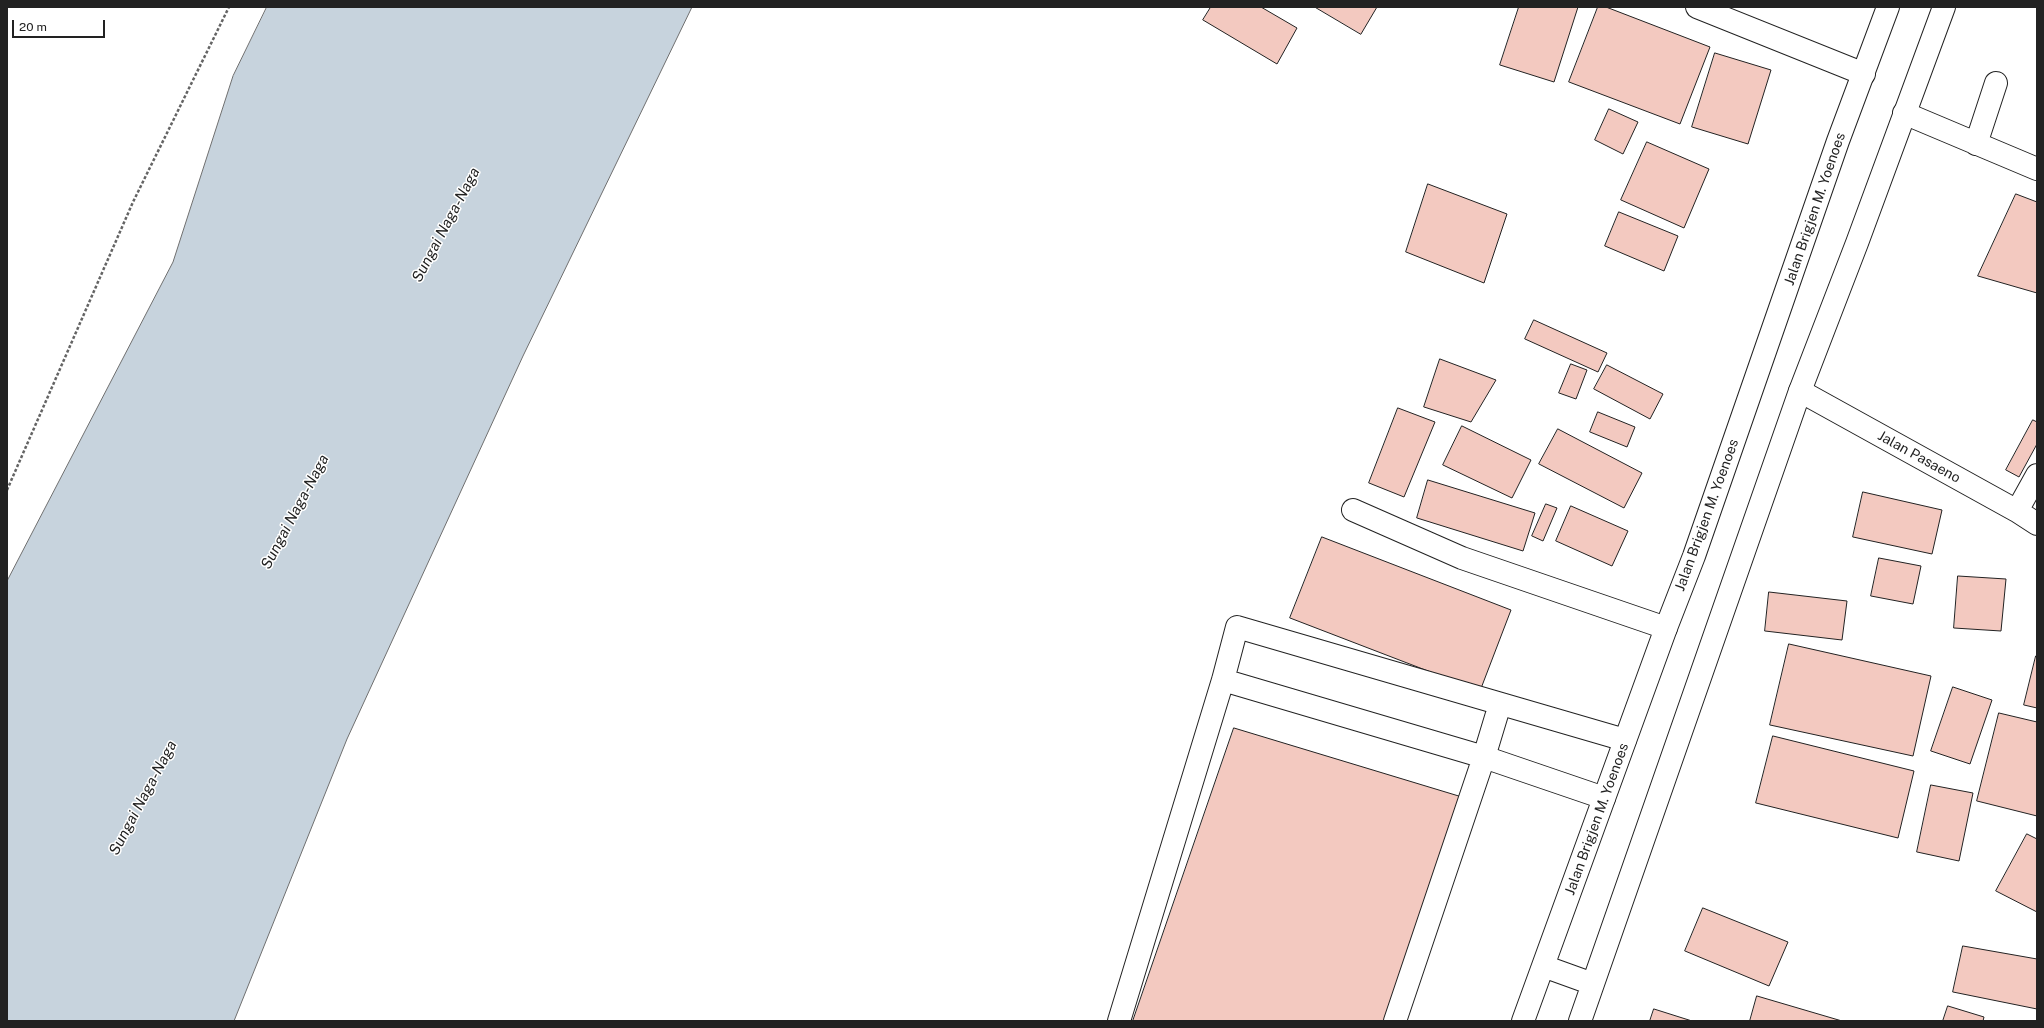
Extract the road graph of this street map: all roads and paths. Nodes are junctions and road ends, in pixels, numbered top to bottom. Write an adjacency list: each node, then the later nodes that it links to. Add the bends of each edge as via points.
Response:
1 (229, 7): 12 (path, via 133,202)
2 (1697, 7): 5 (main road)
3 (1888, 7): 5 (main road, Jalan Brigjen M. Yoenoes)
4 (1944, 7): 7 (main road)
5 (1864, 74): 16 (main road, Jalan Brigjen M. Yoenoes, via 1838,141 1694,556)
6 (1996, 83): 8 (main road)
7 (1904, 113): 8 (main road); 10 (main road)
8 (1976, 144): 9 (main road)
9 (2037, 169)
10 (1800, 391): 14 (main road, Jalan Pasaeno); 23 (main road)
11 (2037, 475): 14 (main road)
12 (7, 490)
13 (1353, 510): 16 (main road, via 1462,558)
14 (2017, 511): 15 (main road, Jalan Pasaeno)
15 (2037, 524)
16 (1666, 628): 19 (main road, Jalan Brigjen M. Yoenoes)
17 (1223, 680): 18 (main road, via 1237,627); 20 (main road); 24 (main road)
18 (1500, 704): 19 (main road); 20 (main road)
19 (1625, 740): 21 (main road, Jalan Brigjen M. Yoenoes)
20 (1484, 757): 21 (main road); 25 (main road)
21 (1604, 798): 22 (main road, Jalan Brigjen M. Yoenoes)
22 (1543, 966): 23 (main road); 26 (main road, Jalan Brigjen M. Yoenoes)
23 (1593, 984): 27 (main road)
24 (1119, 1021)
25 (1395, 1021)
26 (1523, 1021)
27 (1580, 1021)

